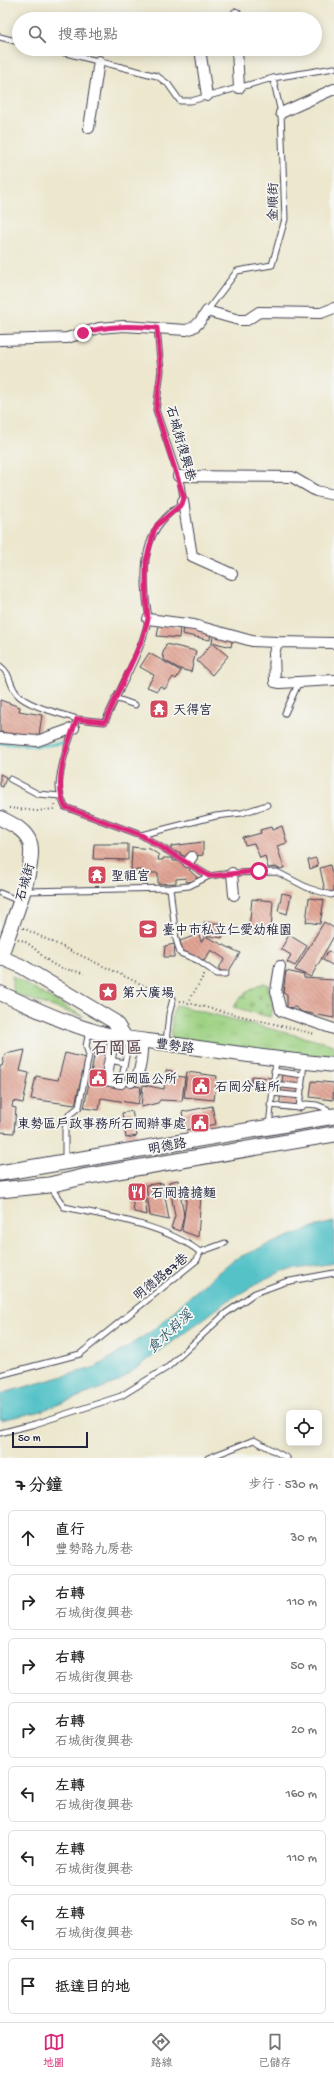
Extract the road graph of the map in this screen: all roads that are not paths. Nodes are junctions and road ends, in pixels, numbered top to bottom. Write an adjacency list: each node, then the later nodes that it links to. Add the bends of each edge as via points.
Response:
1 (0, 37): 2 (lane)
2 (12, 40)
3 (79, 56): 6 (lane)
4 (201, 56): 11 (street)
5 (237, 56): 9 (street)
6 (100, 61): 11 (lane, via 157,76 168,84 180,101 191,101); 13 (street)
7 (334, 68): 8 (lane)
8 (273, 78): 9 (lane); 12 (lane, 金順街)
9 (239, 88): 11 (lane)
10 (334, 89): 12 (street)
11 (207, 96)
12 (281, 113): 15 (lane, 金順街, via 285,219 272,265 237,271)
13 (89, 128)
14 (334, 308): 15 (street, via 321,313 259,312 247,320)
15 (207, 311): 16 (street, via 192,329)
16 (157, 328): 17 (street, via 124,326 99,328 67,338); 18 (lane, 石城街復興巷, via 161,370 156,410)
17 (0, 340)
18 (178, 476): 19 (street, via 292,476 316,490); 20 (lane, 石城街復興巷)
19 (334, 495)
20 (183, 501): 21 (street, via 192,556); 22 (lane, 石城街復興巷, via 157,525 147,551)
21 (232, 574)
22 (148, 619): 23 (street, via 194,626 252,640); 28 (lane, 石城街復興巷, via 142,640)
23 (277, 642): 24 (street); 27 (street, via 274,654 275,682)
24 (334, 643)
25 (0, 666): 31 (lane, 石城街復興巷, via 8,672 12,687 19,696)
26 (334, 680): 27 (street)
27 (299, 682): 30 (lane)
28 (115, 698): 29 (lane); 31 (lane, 石城街復興巷, via 105,722)
29 (135, 705)
30 (285, 713)
31 (76, 723): 32 (street, via 37,741); 34 (lane, via 59,786)
32 (0, 738)
33 (10, 779): 34 (lane, via 38,794)
34 (60, 796): 37 (lane, via 65,807)
35 (267, 805): 37 (lane)
36 (2, 813): 44 (street, 石城街, via 19,827 30,842 32,862)
37 (141, 835): 39 (lane, via 167,852 190,860)
38 (232, 873): 39 (lane); 42 (lane, via 277,872 308,888); 43 (street)
39 (209, 876): 40 (lane, via 189,886)
40 (170, 888): 44 (lane); 47 (lane, via 180,953 197,960 217,974)
41 (0, 893): 44 (lane)
42 (334, 894)
43 (234, 895)
44 (21, 896): 45 (street, 石城街)
45 (2, 950): 52 (street, via 21,966 115,1022)
46 (280, 966): 50 (street, via 276,991 281,1011)
47 (226, 974)
48 (0, 993): 51 (street, 豐勢路, via 53,1017)
49 (173, 999): 53 (lane)
50 (334, 1029)
51 (90, 1030): 52 (street, 豐勢路); 70 (lane, via 86,1046 89,1055 79,1107 69,1114 65,1129)
52 (128, 1039): 53 (street, 豐勢路); 54 (street); 55 (lane); 59 (street, via 138,1073 136,1079)
53 (166, 1043): 57 (street, 豐勢路)
54 (110, 1060): 55 (lane); 61 (street, via 106,1080)
55 (124, 1063): 61 (lane)
56 (334, 1065): 58 (street, 豐勢路)
57 (275, 1066): 58 (street, 豐勢路); 60 (lane)
58 (304, 1068): 62 (lane)
59 (131, 1082)
60 (273, 1082): 62 (lane); 63 (lane)
61 (121, 1083)
62 (302, 1085): 64 (lane)
63 (272, 1095): 64 (lane); 65 (lane)
64 (300, 1098): 66 (lane)
65 (270, 1105): 66 (lane); 68 (lane)
66 (299, 1108): 67 (lane, via 306,1104 317,1105 327,1109)
67 (332, 1115): 68 (main road, 明德路)
68 (269, 1127): 70 (main road, 明德路)
69 (334, 1134): 72 (main road, 明德路)
70 (65, 1163): 71 (main road, 明德路)
71 (0, 1173)
72 (49, 1184): 73 (main road, 明德路); 75 (lane, 明德路87巷, via 64,1207 101,1214 150,1229 176,1238)
73 (0, 1190)
74 (225, 1243): 75 (lane)
75 (200, 1252): 77 (lane, 明德路87巷, via 197,1260 80,1354)
76 (334, 1272): 78 (lane, via 285,1282 255,1292 226,1313 168,1367 121,1396)
77 (0, 1374)
78 (0, 1433)
79 (208, 1458): 80 (lane, via 254,1440)
80 (287, 1458)

